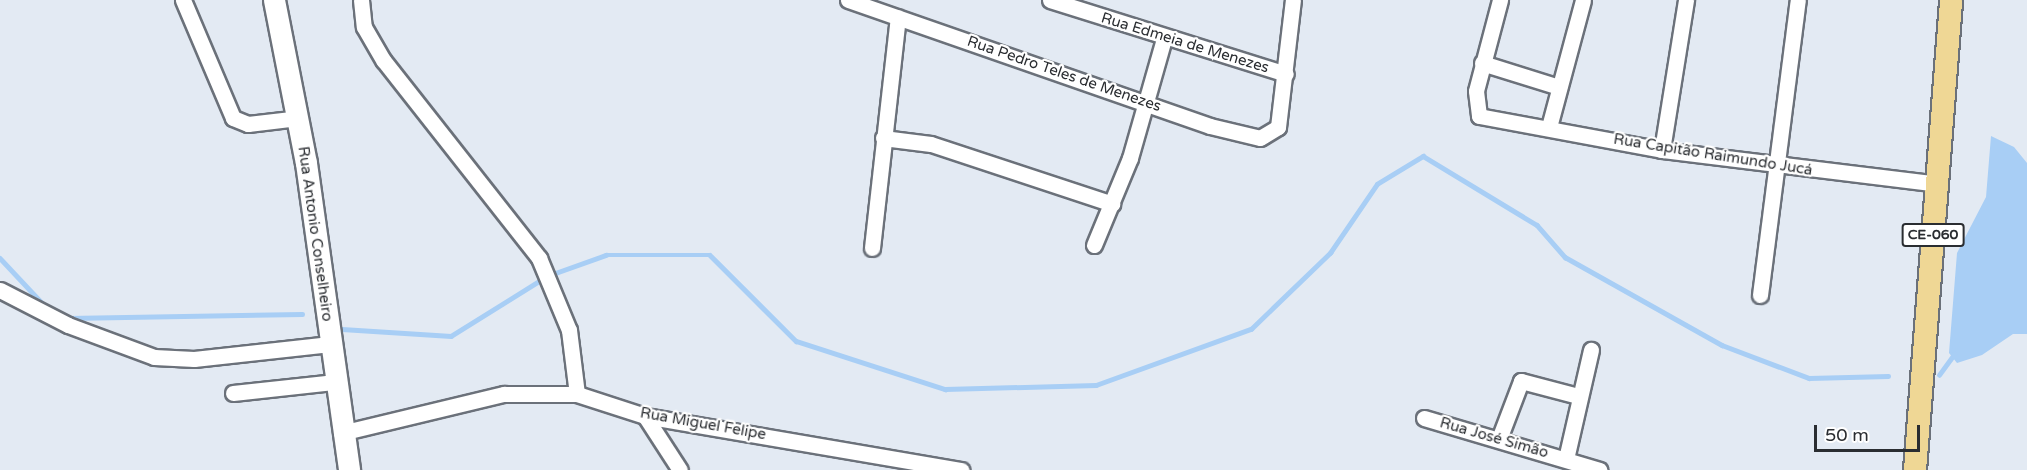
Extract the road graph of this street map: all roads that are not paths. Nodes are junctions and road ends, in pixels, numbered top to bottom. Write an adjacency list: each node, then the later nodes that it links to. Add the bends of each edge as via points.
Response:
1 (183, 0): 18 (street, via 233,118 248,124)
2 (274, 0): 18 (street, Rua Antonio Conselheiro)
3 (361, 0): 33 (street, via 364,27 384,61 539,258 569,330)
4 (848, 0): 12 (street, Rua Pedro Teles de Menezes)
5 (1050, 0): 13 (street, Rua Edmeia de Menezes)
6 (1293, 0): 15 (street)
7 (1500, 0): 14 (street)
8 (1583, 0): 16 (street)
9 (1686, 0): 21 (street)
10 (1798, 0): 22 (street)
11 (1951, 0): 23 (main road, CE-060)
12 (898, 17): 17 (street, Rua Pedro Teles de Menezes); 20 (street)
13 (1164, 39): 15 (street, Rua Edmeia de Menezes); 17 (street)
14 (1482, 63): 16 (street); 19 (street, Rua Capitão Raimundo Jucá, via 1476,105 1479,116)
15 (1286, 74): 17 (street, Rua Pedro Teles de Menezes, via 1278,127 1269,136 1256,138)
16 (1559, 87): 19 (street)
17 (1147, 102): 24 (street)
18 (298, 118): 29 (street, Rua Antonio Conselheiro)
19 (1549, 128): 21 (street, Rua Capitão Raimundo Jucá)
20 (883, 138): 24 (street, via 931,144); 26 (street)
21 (1662, 150): 22 (street, Rua Capitão Raimundo Jucá)
22 (1777, 164): 23 (street, Rua Capitão Raimundo Jucá); 28 (street)
23 (1938, 184): 44 (main road, CE-060)
24 (1112, 204): 25 (street)
25 (1094, 245)
26 (872, 248)
27 (0, 290): 29 (street, via 68,325 154,357 194,359)
28 (1760, 295)
29 (330, 344): 31 (street, Rua Antonio Conselheiro)
30 (1591, 350): 34 (street)
31 (335, 382): 32 (street); 37 (street, Rua Antonio Conselheiro)
32 (233, 393)
33 (577, 394): 35 (street, Rua Miguel Felipe); 37 (street, Rua Miguel Felipe, via 504,394)
34 (1578, 396): 38 (street, via 1521,381); 39 (street)
35 (645, 416): 41 (street); 42 (street, Rua Miguel Felipe)
36 (1424, 418): 38 (street, Rua José Simão)
37 (341, 434): 40 (street, Rua Antonio Conselheiro)
38 (1499, 439): 39 (street, Rua José Simão)
39 (1566, 459): 43 (street, Rua José Simão)
40 (349, 470)
41 (680, 470)
42 (961, 470)
43 (1599, 470)
44 (1915, 470)

